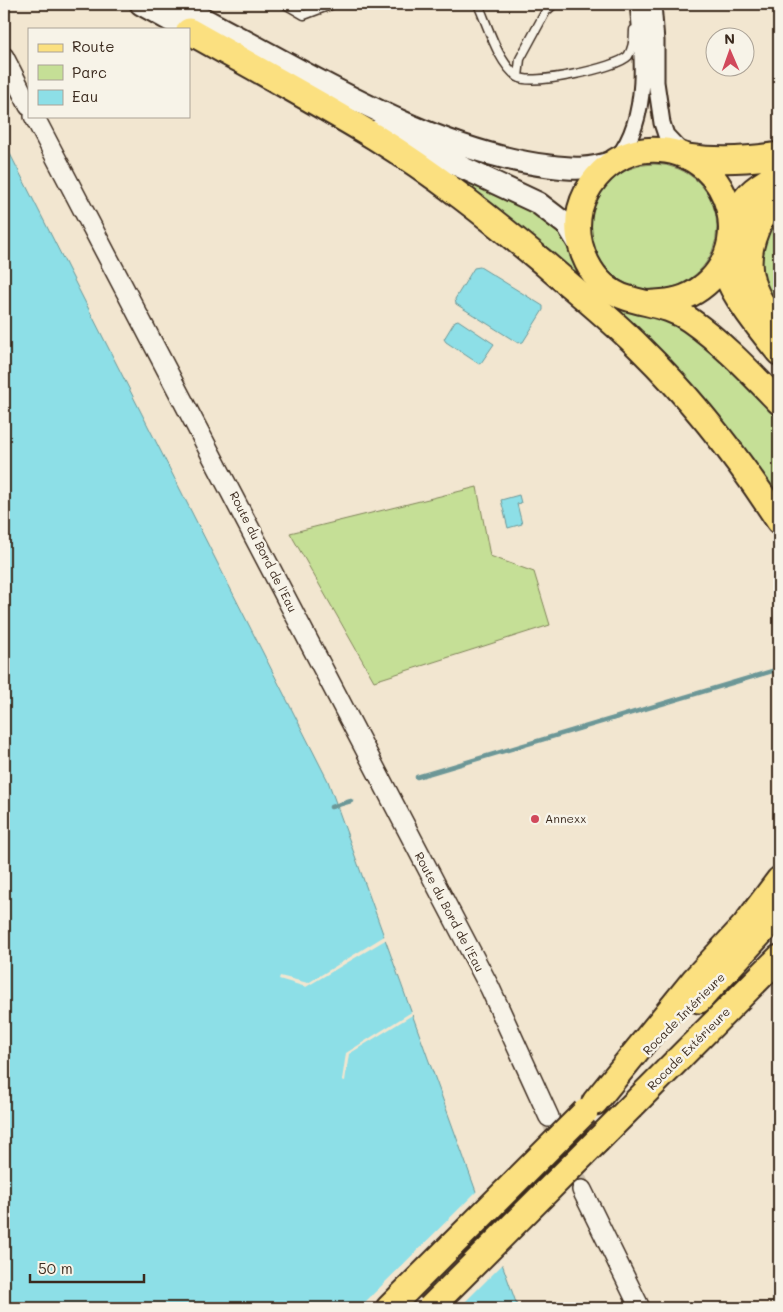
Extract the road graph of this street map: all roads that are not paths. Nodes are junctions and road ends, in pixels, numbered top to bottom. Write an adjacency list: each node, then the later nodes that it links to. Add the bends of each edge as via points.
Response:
1 (141, 4): 8 (main road)
2 (285, 4): 3 (lane, via 304,15)
3 (333, 4)
4 (478, 4): 10 (lane, via 506,65)
5 (554, 4): 10 (lane, via 546,10 520,59)
6 (637, 4): 10 (lane, via 631,50 620,61 606,67 541,80); 15 (street, via 643,64 639,106 628,144)
7 (653, 4): 14 (street, via 656,82 662,123 670,139)
8 (185, 25): 15 (main road, via 380,111 493,156 571,169 589,169); 19 (main road, via 378,128 538,203 568,226); 25 (highway, via 375,138 459,195 523,246 641,348 705,419)
9 (4, 57): 11 (street)
10 (518, 77)
11 (28, 104)
12 (35, 118): 31 (street, Route du Bord de l'Eau, via 490,988)
13 (779, 155): 14 (highway, via 734,161)
14 (688, 157): 15 (main road, via 670,151 650,150 630,153); 18 (main road, via 706,169 720,186 729,205)
15 (614, 161): 19 (main road, via 595,178 583,198 578,220)
16 (779, 175): 18 (highway, via 750,194 738,208)
17 (779, 194): 22 (highway, via 758,225 748,261 756,295)
18 (732, 226): 20 (main road)
19 (579, 244): 21 (main road, via 588,266 604,285 625,297)
20 (727, 254): 21 (main road, via 714,275 696,291 673,301); 23 (main road, via 727,275 732,289)
21 (648, 303): 24 (main road, via 675,310 691,321)
22 (779, 330)
23 (779, 353)
24 (779, 402)
25 (779, 521)
26 (779, 880): 30 (highway, via 745,925 695,979)
27 (779, 913): 30 (highway, Rocade Intérieure, via 708,991)
28 (779, 958): 32 (highway, Rocade Extérieure)
29 (779, 983): 32 (highway)
30 (590, 1107): 34 (highway, bridge)
31 (548, 1118)
32 (604, 1134): 35 (highway, bridge)
33 (582, 1190): 36 (street)
34 (389, 1308)
35 (430, 1308)
36 (640, 1308)

